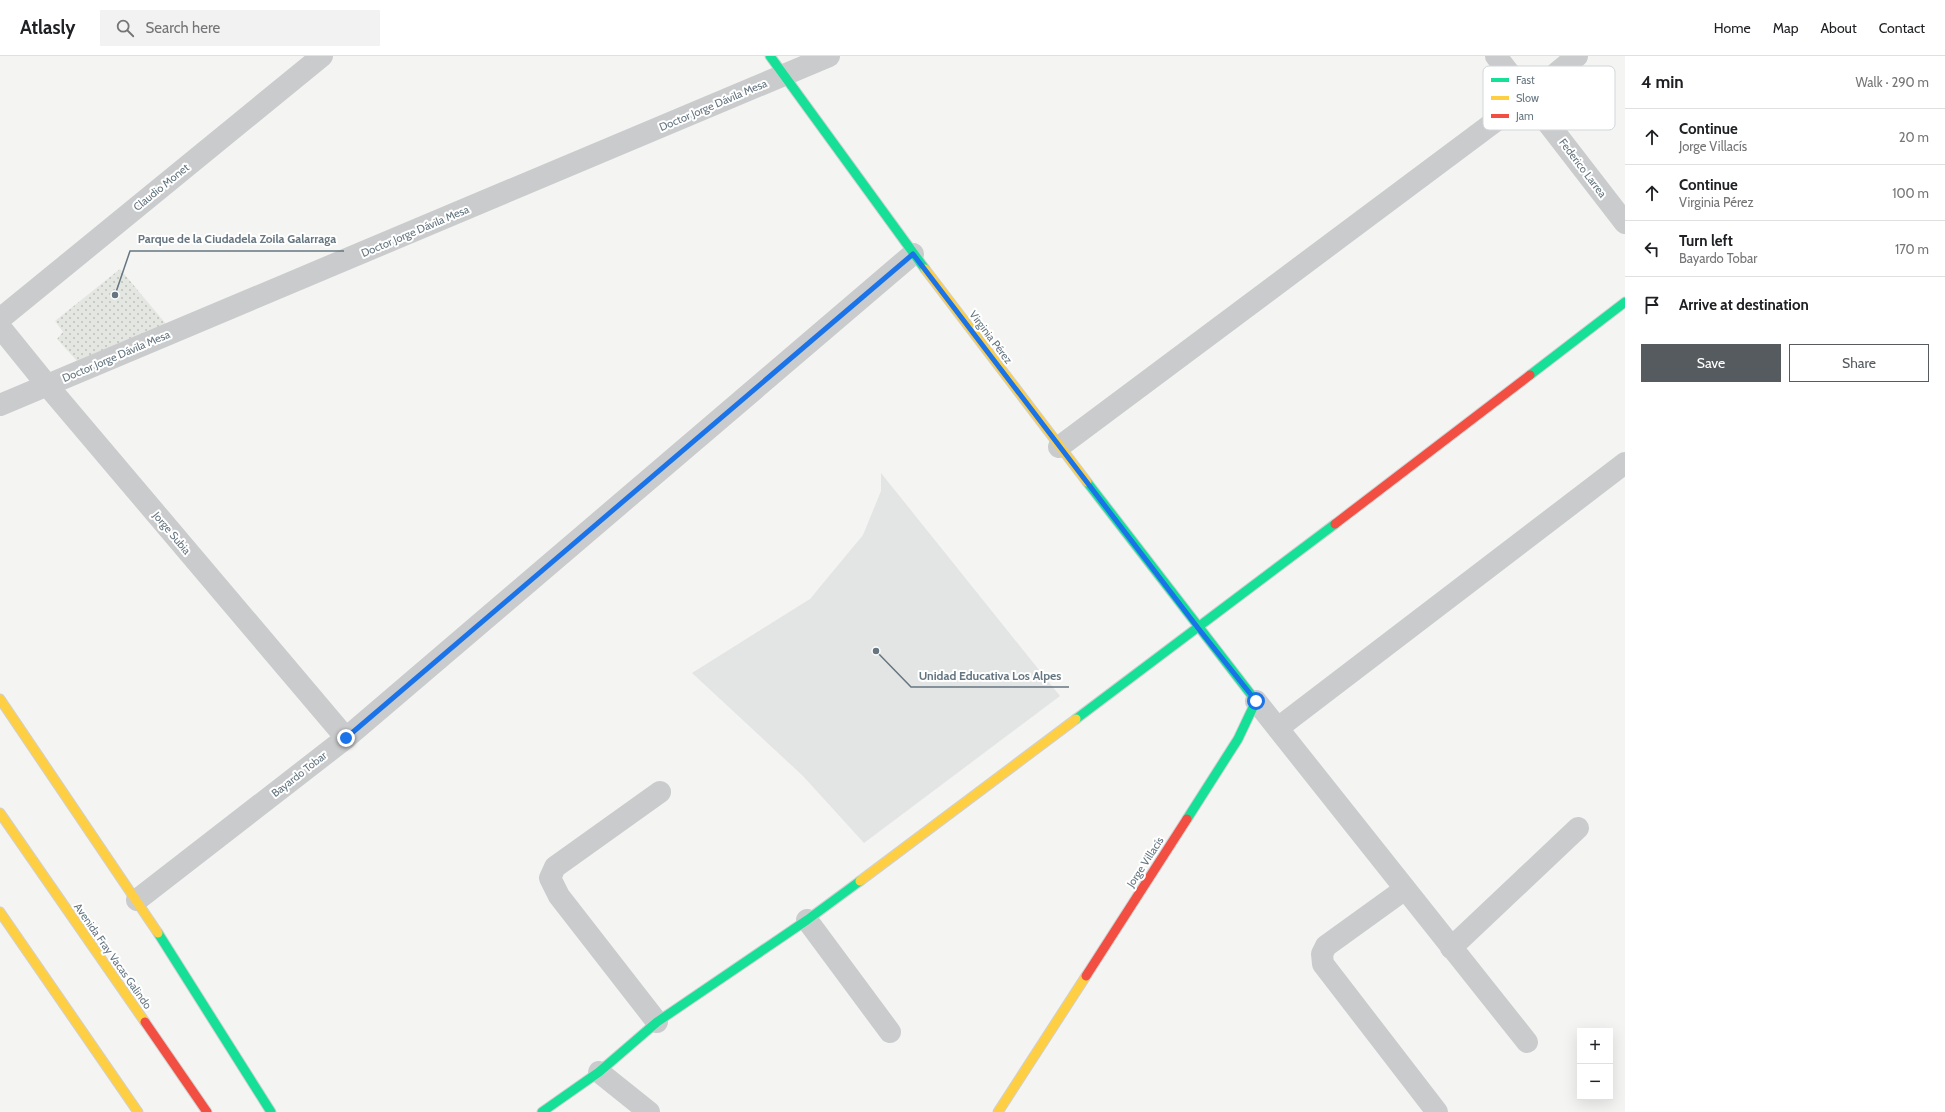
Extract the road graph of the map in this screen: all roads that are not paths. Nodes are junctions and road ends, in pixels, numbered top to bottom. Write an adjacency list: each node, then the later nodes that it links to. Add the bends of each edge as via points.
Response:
1 (322, 56): 14 (street, Claudio Monet)
2 (770, 56): 8 (street, Virginia Pérez)
3 (829, 56): 8 (street, Doctor Jorge Dávila Mesa)
4 (1496, 56): 6 (street, Federico Larrea)
5 (1577, 56): 7 (street)
6 (1504, 66)
7 (1565, 66)
8 (785, 76): 12 (street, Virginia Pérez); 16 (street, Doctor Jorge Dávila Mesa)
9 (1483, 130): 18 (street)
10 (1554, 130): 11 (street, Federico Larrea)
11 (1625, 223)
12 (913, 254): 18 (street, Virginia Pérez); 24 (street, Bayardo Tobar)
13 (1625, 302): 20 (street)
14 (0, 319)
15 (0, 327): 16 (street, Jorge Subia)
16 (47, 385): 17 (street, Doctor Jorge Dávila Mesa); 24 (street, Jorge Subia)
17 (0, 405)
18 (1059, 447): 20 (street, Virginia Pérez)
19 (1625, 463): 23 (street)
20 (1198, 628): 22 (street); 31 (street)
21 (0, 700): 29 (street)
22 (1256, 701): 23 (street); 42 (street, Jorge Villacís, via 1238,739)
23 (1278, 728): 28 (street)
24 (346, 738): 29 (street, Bayardo Tobar)
25 (660, 792): 33 (street, via 555,867 550,878 559,896)
26 (0, 813): 38 (street, Avenida Fray Vacas Galindo)
27 (1578, 828): 32 (street)
28 (1405, 889): 32 (street); 43 (street, via 1326,946 1322,954 1323,964)
29 (137, 900): 39 (street)
30 (0, 912): 37 (street)
31 (807, 920): 33 (street); 34 (street)
32 (1451, 948): 35 (street)
33 (657, 1022): 36 (street)
34 (890, 1032)
35 (1527, 1042)
36 (599, 1072): 40 (street); 41 (street)
37 (138, 1112)
38 (207, 1112)
39 (271, 1112)
40 (542, 1112)
41 (649, 1112)
42 (998, 1112)
43 (1437, 1112)

